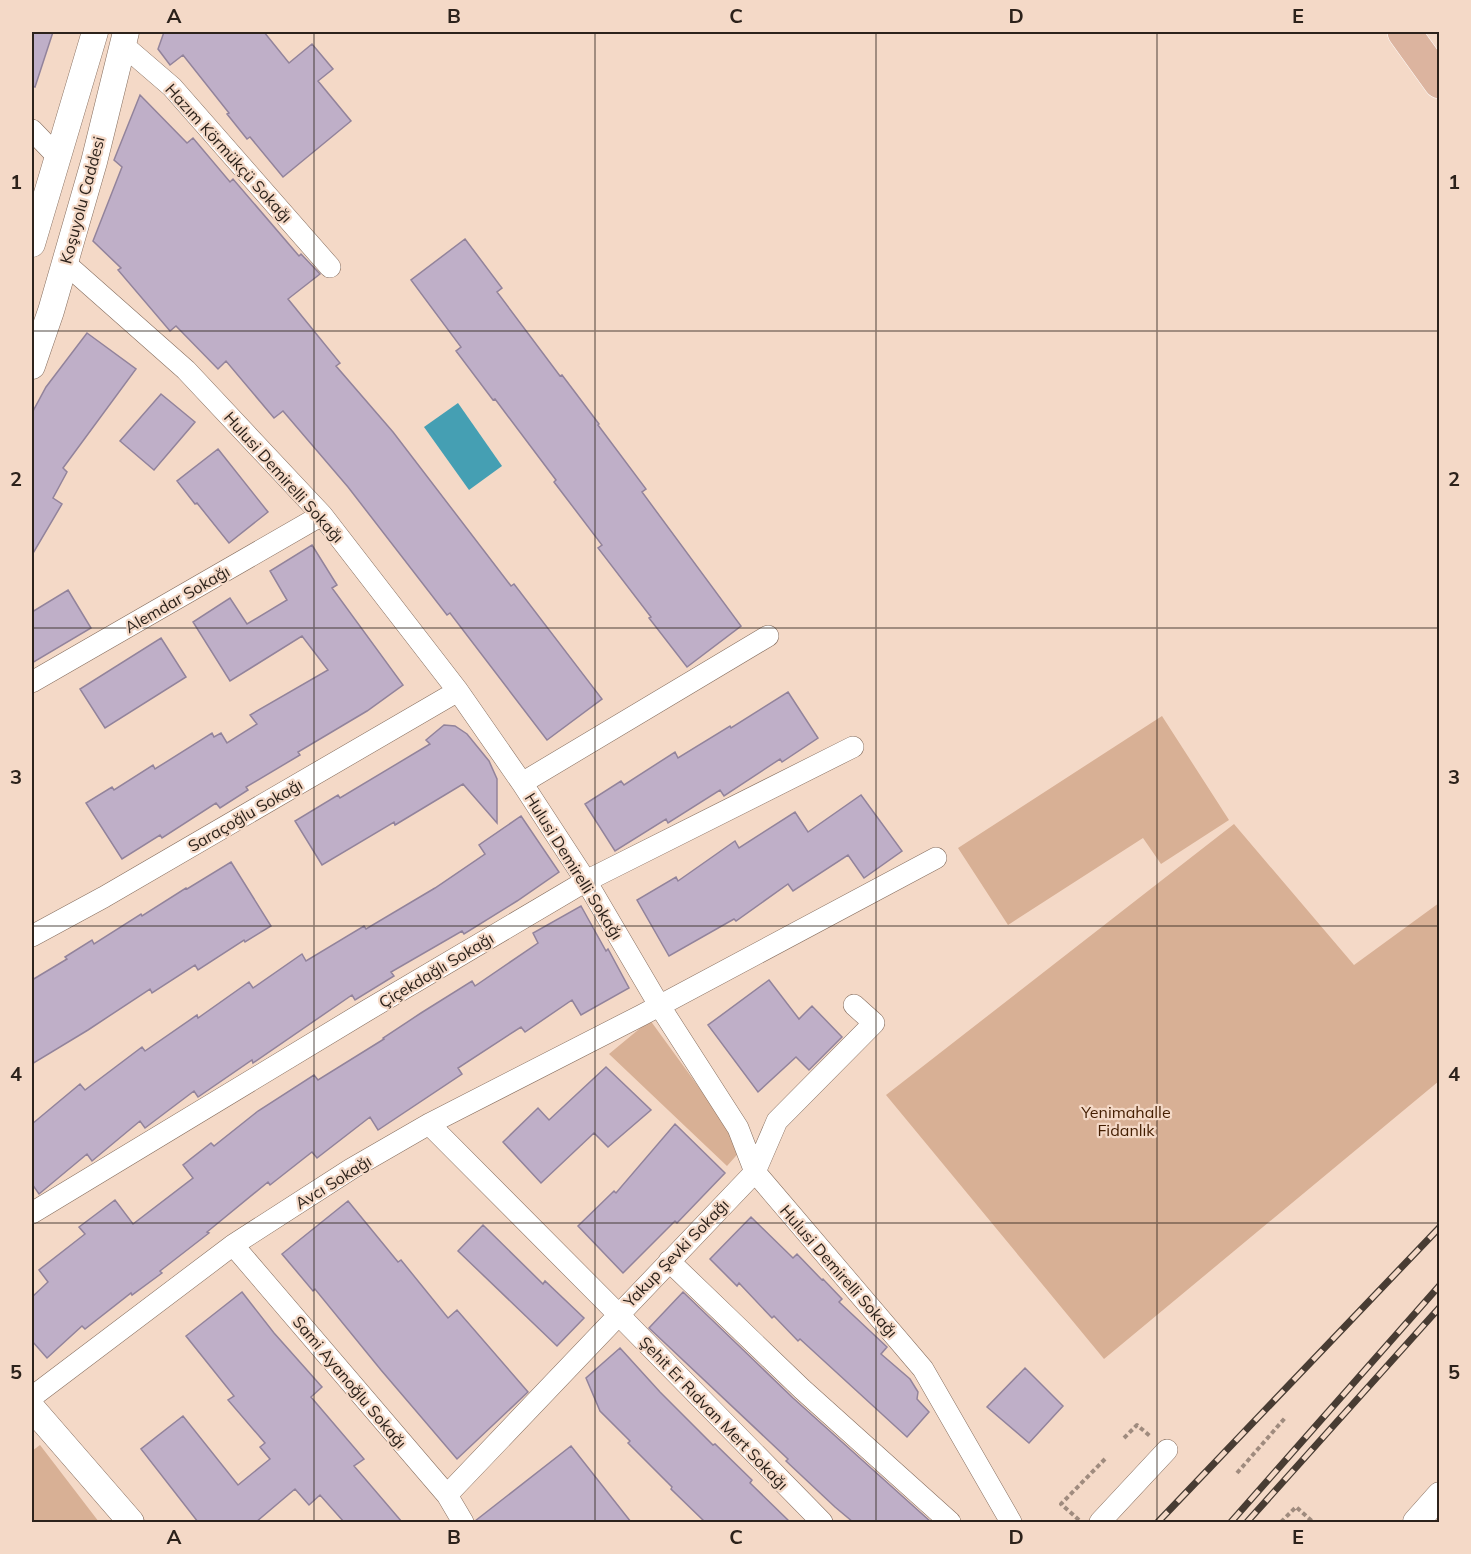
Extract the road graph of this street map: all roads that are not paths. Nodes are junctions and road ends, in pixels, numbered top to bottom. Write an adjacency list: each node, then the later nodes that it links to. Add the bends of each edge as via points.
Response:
1 (95, 32): 6 (street, Koşuyolu Caddesi)
2 (1404, 32): 4 (main road)
3 (124, 38): 7 (street, Koşuyolu Caddesi); 10 (street, Hazım Körmükçü Sokağı)
4 (1440, 82)
5 (32, 130): 6 (street)
6 (58, 157): 7 (street); 8 (street, Koşuyolu Caddesi)
7 (94, 162): 9 (street, Koşuyolu Caddesi)
8 (32, 244)
9 (65, 263): 11 (street, Koşuyolu Caddesi); 12 (street, Hulusi Demirelli Sokağı, via 186,370)
10 (330, 267)
11 (32, 366)
12 (322, 515): 14 (street, Alemdar Sokağı); 15 (street, Hulusi Demirelli Sokağı)
13 (768, 636): 17 (street)
14 (32, 682)
15 (458, 691): 17 (street, Hulusi Demirelli Sokağı); 20 (street, Saraçoğlu Sokağı)
16 (853, 747): 19 (street, Çiçekdağlı Sokağı)
17 (522, 783): 19 (street, Hulusi Demirelli Sokağı)
18 (936, 858): 21 (street, Avcı Sokağı)
19 (586, 881): 21 (street, Hulusi Demirelli Sokağı); 25 (street, Çiçekdağlı Sokağı)
20 (32, 936)
21 (659, 1005): 23 (street, Avcı Sokağı); 24 (street, Hulusi Demirelli Sokağı, via 738,1128)
22 (854, 1005): 24 (street, Yakup Şevki Sokağı, via 874,1023 777,1121)
23 (429, 1124): 26 (street, Avcı Sokağı); 28 (street, Şehit Er Rıdvan Mert Sokağı)
24 (754, 1172): 27 (street, Yakup Şevki Sokağı); 39 (street, Hulusi Demirelli Sokağı, via 923,1369)
25 (32, 1214)
26 (233, 1245): 29 (street, Avcı Sokağı); 32 (street, Sami Ayanoğlu Sokağı)
27 (669, 1261): 28 (street, Yakup Şevki Sokağı); 38 (street, via 802,1389)
28 (618, 1314): 32 (street, Yakup Şevki Sokağı); 37 (street, Şehit Er Rıdvan Mert Sokağı)
29 (32, 1397)
30 (32, 1408): 35 (street)
31 (1167, 1450): 40 (street)
32 (447, 1495): 36 (street, Sami Ayanoğlu Sokağı)
33 (1440, 1496): 34 (street)
34 (1422, 1520)
35 (131, 1522)
36 (464, 1522)
37 (822, 1522)
38 (950, 1522)
39 (1011, 1522)
40 (1100, 1522)

